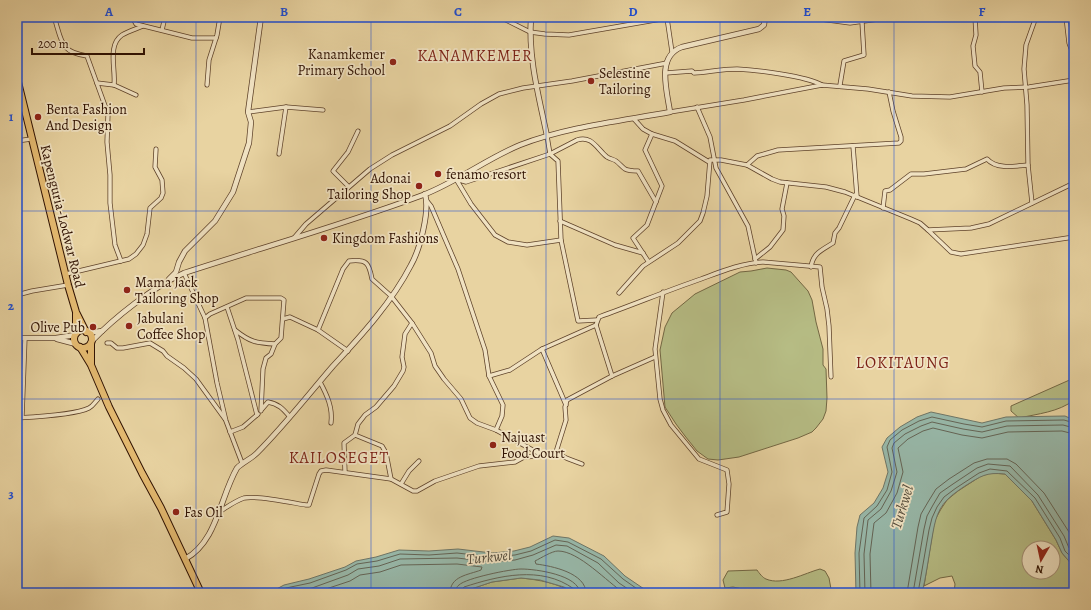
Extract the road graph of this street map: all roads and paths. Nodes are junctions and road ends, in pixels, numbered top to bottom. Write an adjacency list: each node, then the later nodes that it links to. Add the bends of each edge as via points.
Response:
1 (54, 17): 27 (street, via 64,48 75,54 87,56)
2 (132, 17): 17 (street, via 136,24)
3 (165, 17): 18 (street)
4 (220, 17): 20 (street)
5 (261, 17): 40 (street)
6 (500, 17): 19 (street)
7 (531, 17): 19 (street)
8 (766, 17): 21 (street, via 764,25 759,29 682,47)
9 (794, 17): 16 (street, via 846,23)
10 (893, 17): 15 (street)
11 (975, 17): 35 (street, via 976,35 973,46)
12 (1036, 17): 33 (street, via 1026,45)
13 (1066, 17): 22 (street, via 1069,43)
14 (666, 18): 19 (street, via 568,35); 21 (street)
15 (880, 18): 16 (street)
16 (862, 22): 32 (street, via 864,55 844,61)
17 (144, 26): 18 (street); 28 (street, via 122,35 115,44)
18 (162, 30): 20 (street, via 192,38)
19 (530, 32): 31 (street)
20 (216, 38): 29 (street, via 209,60)
21 (672, 52): 23 (street)
22 (1074, 56)
23 (667, 64): 24 (street); 31 (street)
24 (666, 73): 30 (street, via 737,69 780,74); 41 (street)
25 (17, 78): 46 (highway, Kapenguria-Lodwar Road)
26 (1073, 79): 33 (street)
27 (97, 83): 28 (street); 72 (street, via 108,114 110,203 115,245)
28 (114, 85): 36 (street)
29 (207, 85)
30 (822, 85): 32 (street); 38 (street)
31 (536, 86): 45 (street); 59 (street, via 493,97 450,126 392,155)
32 (840, 86): 34 (street)
33 (1025, 87): 35 (street); 55 (street)
34 (889, 92): 35 (street, via 912,96 950,97); 48 (street, via 901,141)
35 (982, 92)
36 (136, 94)
37 (286, 107): 39 (street); 40 (street); 50 (street)
38 (696, 107): 41 (street); 52 (street, via 707,130)
39 (323, 110)
40 (248, 112): 78 (street, via 251,122 249,143 233,192 215,221 185,251 176,272)
41 (670, 112): 42 (street)
42 (634, 119): 44 (street); 45 (street)
43 (358, 131): 59 (street, via 348,152 333,171)
44 (652, 134): 53 (street, via 675,141); 63 (street, via 645,150 662,186)
45 (546, 136): 51 (street); 56 (street, via 503,152)
46 (31, 139): 47 (street); 77 (highway, Kapenguria-Lodwar Road)
47 (17, 141)
48 (853, 146): 54 (street, via 771,151 754,157); 61 (street)
49 (156, 149): 72 (street, via 155,167 162,180 163,193 150,208 143,245 136,254)
50 (279, 154)
51 (550, 154): 56 (street, via 466,182); 63 (street, via 581,138 588,139 625,169 638,171); 66 (street, via 558,161)
52 (715, 159): 53 (street); 54 (street); 74 (street, via 716,168 748,226)
53 (709, 162): 73 (street, via 707,196 700,221 678,243)
54 (747, 165): 57 (street, via 772,179)
55 (1028, 165): 64 (street); 65 (street, via 1004,166 991,163 988,159 966,169 911,174 885,191)
56 (456, 179): 60 (street); 70 (street, via 471,204 495,234 508,242 527,245)
57 (787, 183): 61 (street, via 826,187); 74 (street, via 782,209 783,230)
58 (1074, 183): 64 (street)
59 (348, 186): 69 (street)
60 (425, 194): 62 (street); 69 (street)
61 (856, 196): 65 (street); 75 (street, via 835,233 833,243 817,253)
62 (427, 201): 83 (street, via 425,221 414,260); 106 (street, via 458,269 485,350)
63 (656, 202): 71 (street, via 647,225 633,238)
64 (1032, 203): 67 (street, via 989,224 971,228)
65 (883, 208): 67 (street, via 920,223)
66 (560, 222): 70 (street); 71 (street, via 615,246)
67 (928, 230): 68 (street, via 951,252 961,254)
68 (1074, 237)
69 (294, 238): 76 (street)
70 (560, 240): 88 (street, via 578,321)
71 (643, 254): 73 (street)
72 (121, 261): 77 (street)
73 (648, 261): 81 (street)
74 (755, 261): 75 (street); 80 (street)
75 (811, 266): 108 (street, via 820,268 829,320)
76 (184, 273): 78 (street); 86 (street)
77 (66, 274): 79 (highway, Kapenguria-Lodwar Road)
78 (165, 283): 92 (street)
79 (68, 285): 82 (street); 85 (highway, Kapenguria-Lodwar Road)
80 (663, 292): 88 (street, via 599,317); 104 (street)
81 (619, 293)
82 (17, 295)
83 (391, 296): 89 (street); 91 (street, via 372,280 370,266 365,262 349,261); 103 (street)
84 (227, 307): 86 (street); 87 (street, via 246,298 281,298 284,300); 90 (street)
85 (76, 312): 93 (highway, Kapenguria-Lodwar Road); 94 (highway, Kapenguria-Lodwar Road)
86 (205, 318): 118 (street)
87 (283, 319): 91 (street, via 290,317); 100 (street, via 281,338)
88 (597, 322): 102 (street); 107 (street)
89 (412, 323): 120 (street, via 444,379 461,399 470,418); 122 (street, via 405,334 402,357 404,367 399,378 376,407 365,415)
90 (235, 330): 100 (street, via 248,340 260,344); 115 (street)
91 (318, 330): 103 (street)
92 (102, 331): 93 (street); 98 (street)
93 (87, 332): 94 (highway, via 79,331); 98 (highway, via 91,337)
94 (76, 334): 97 (street); 101 (highway, via 74,338)
95 (17, 338): 96 (street)
96 (25, 338): 97 (street); 111 (street)
97 (56, 338): 101 (street)
98 (91, 343): 101 (highway, via 86,348); 105 (highway)
99 (107, 343): 118 (street, via 124,348 150,343 163,351 196,379)
100 (275, 344): 114 (street, via 271,354 266,358 263,369)
101 (78, 346): 105 (highway)
102 (542, 349): 106 (street, via 510,370); 113 (street)
103 (348, 351): 109 (street)
104 (655, 357): 107 (street); 132 (street, via 660,399 671,425 699,459 727,470 727,512)
105 (91, 365): 133 (highway)
106 (489, 376): 120 (street, via 503,408)
107 (612, 376): 113 (street, via 573,396)
108 (831, 377)
109 (320, 382): 116 (street); 119 (street, via 331,410)
110 (17, 398): 111 (street)
111 (23, 399): 117 (street)
112 (98, 399): 117 (street, via 85,409)
113 (566, 404): 123 (street, via 566,420)
114 (261, 411): 115 (street); 116 (street, via 268,402 274,403 281,406)
115 (257, 415): 121 (street, via 243,428)
116 (290, 417): 126 (street, via 255,455)
117 (19, 418)
118 (226, 421): 121 (street)
119 (331, 423)
120 (496, 430): 124 (street)
121 (230, 432): 126 (street)
122 (354, 434): 128 (street, via 344,443); 129 (street, via 382,446 386,453)
123 (556, 452): 124 (street, via 552,455); 127 (street)
124 (541, 455): 130 (street, via 524,457 515,462 472,468 435,481 417,491)
125 (419, 460): 130 (street)
126 (242, 463): 131 (street, via 234,473)
127 (582, 464)
128 (345, 472): 129 (street); 131 (street, via 330,469 321,471 308,505 246,498)
129 (391, 480): 130 (street)
130 (401, 484)
131 (219, 512): 133 (street, via 200,548)
132 (717, 515)
133 (185, 560): 134 (highway)
134 (201, 593)

